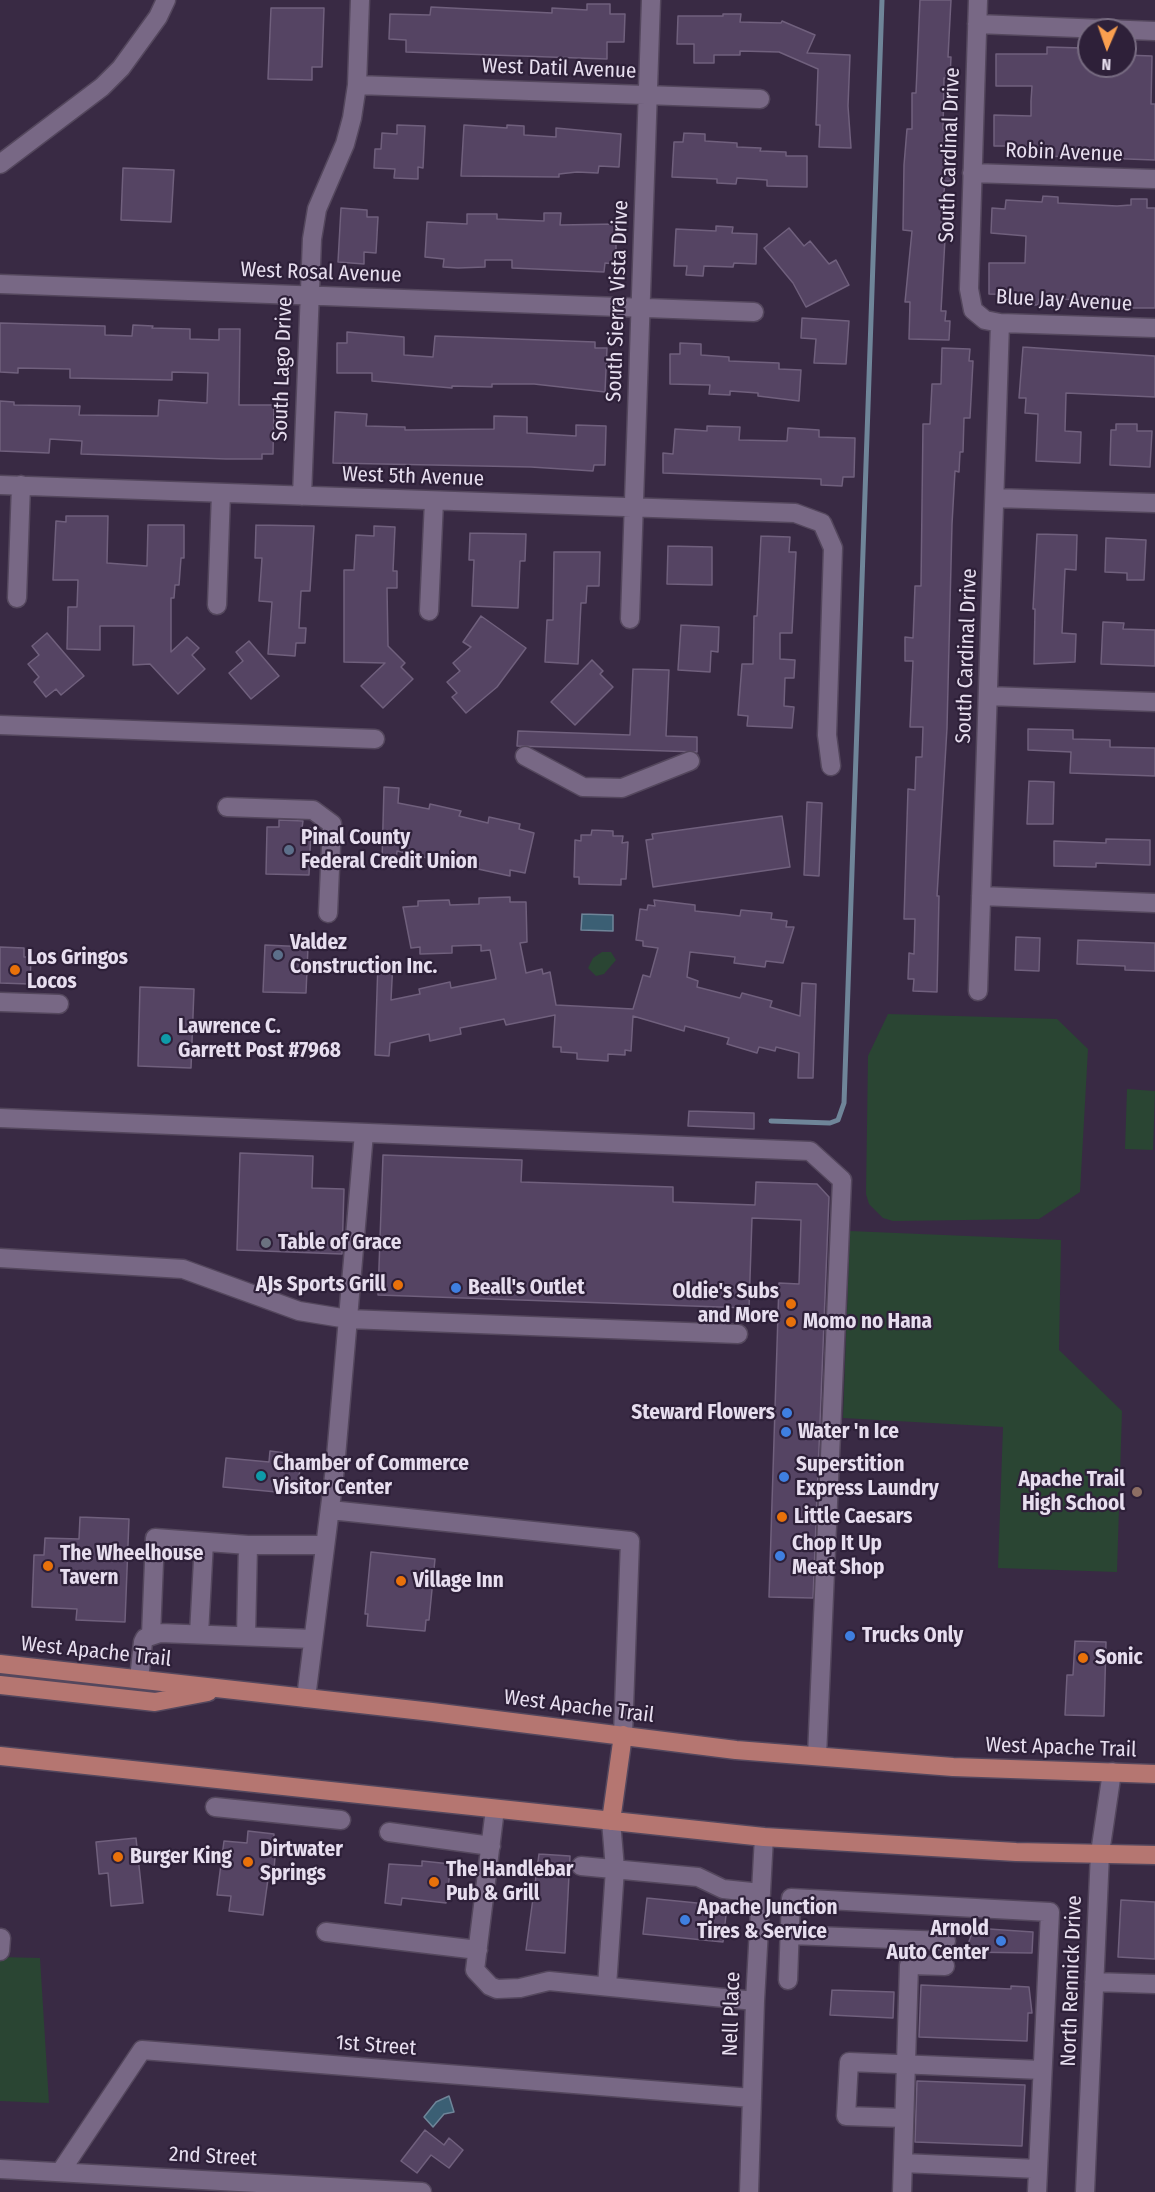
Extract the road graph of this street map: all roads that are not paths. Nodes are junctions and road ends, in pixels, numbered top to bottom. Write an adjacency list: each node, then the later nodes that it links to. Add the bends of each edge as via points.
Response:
1 (166, 0): 10 (street, via 147,33 115,74)
2 (360, 0): 7 (street, South Lago Drive)
3 (651, 0): 8 (street, South Sierra Vista Drive)
4 (978, 0): 5 (street, South Cardinal Drive)
5 (977, 24): 6 (street); 11 (street, South Cardinal Drive)
6 (1155, 31)
7 (357, 85): 8 (street, West Datil Avenue); 14 (street, South Lago Drive, via 345,144 317,209)
8 (648, 95): 9 (street, West Datil Avenue); 15 (street, South Sierra Vista Drive)
9 (760, 99)
10 (0, 164)
11 (972, 173): 12 (street, Robin Avenue); 16 (street, South Cardinal Drive, via 969,289)
12 (1155, 179)
13 (0, 284): 14 (street, West Rosal Avenue)
14 (308, 295): 15 (street, West Rosal Avenue); 23 (street, South Lago Drive)
15 (641, 307): 17 (street, West Rosal Avenue); 27 (street, South Sierra Vista Drive)
16 (974, 310): 18 (street, Blue Jay Avenue, via 985,320)
17 (754, 312)
18 (1000, 323): 19 (street, Blue Jay Avenue); 24 (street, South Cardinal Drive)
19 (1155, 328)
20 (0, 485): 21 (street, West 5th Avenue)
21 (21, 485): 22 (street, West 5th Avenue); 28 (street)
22 (221, 493): 23 (street, West 5th Avenue); 29 (street)
23 (302, 496): 25 (street, West 5th Avenue)
24 (994, 498): 26 (street); 32 (street, South Cardinal Drive)
25 (434, 501): 27 (street, West 5th Avenue); 30 (street)
26 (1155, 503)
27 (634, 508): 31 (street, South Sierra Vista Drive); 38 (street, West 5th Avenue, via 795,513 822,523 833,548 827,735)
28 (17, 598)
29 (218, 605)
30 (429, 611)
31 (630, 619)
32 (988, 696): 33 (street); 40 (street, South Cardinal Drive)
33 (1155, 702)
34 (0, 725): 35 (street)
35 (375, 739)
36 (525, 756): 37 (street, via 583,787 603,788 622,788)
37 (690, 761)
38 (831, 766)
39 (227, 807): 42 (street, via 313,810 332,824)
40 (981, 896): 41 (street); 43 (street, South Cardinal Drive)
41 (1155, 903)
42 (328, 913)
43 (978, 991)
44 (0, 1002): 45 (street)
45 (59, 1004)
46 (0, 1118): 47 (street)
47 (364, 1133): 49 (street); 66 (street, via 810,1151 842,1180)
48 (0, 1258): 49 (street, via 183,1269 299,1311)
49 (348, 1319): 50 (street); 51 (street)
50 (738, 1334)
51 (330, 1510): 54 (street); 64 (street, via 630,1541)
52 (204, 1542): 53 (street); 55 (street); 56 (street, via 155,1538)
53 (248, 1545): 54 (street); 57 (street)
54 (325, 1545): 58 (street)
55 (199, 1634): 56 (street); 57 (street)
56 (151, 1635): 60 (street, via 142,1642)
57 (246, 1636): 58 (street)
58 (313, 1639): 63 (street)
59 (0, 1664): 60 (main road, West Apache Trail)
60 (139, 1679): 62 (main road, West Apache Trail)
61 (0, 1685): 62 (main road, via 155,1702)
62 (227, 1689): 63 (main road, West Apache Trail)
63 (306, 1698): 64 (main road, West Apache Trail)
64 (623, 1735): 66 (main road, West Apache Trail); 72 (main road)
65 (0, 1756): 70 (main road)
66 (817, 1756): 67 (main road, West Apache Trail, via 953,1767)
67 (1112, 1772): 68 (main road, West Apache Trail); 76 (street, North Rennick Drive)
68 (1155, 1774)
69 (215, 1807): 71 (street)
70 (495, 1809): 72 (main road); 75 (street)
71 (341, 1820)
72 (611, 1821): 74 (main road); 79 (street)
73 (389, 1832): 75 (street)
74 (764, 1837): 76 (main road); 80 (street, Nell Place)
75 (490, 1846): 85 (street)
76 (1100, 1853): 77 (main road); 89 (street, North Rennick Drive)
77 (1155, 1855)
78 (581, 1866): 79 (street)
79 (615, 1869): 80 (street, via 698,1877 723,1889); 91 (street)
80 (760, 1893): 92 (street, Nell Place)
81 (326, 1932): 85 (street)
82 (790, 1935): 84 (street); 88 (street); 94 (street, via 791,1898 1050,1912)
83 (1, 1938): 86 (street)
84 (946, 1941)
85 (478, 1950): 91 (street, via 475,1970 497,1989 549,1981)
86 (0, 1951)
87 (945, 1966): 93 (street, via 909,1965)
88 (788, 1980)
89 (1094, 1982): 90 (street); 105 (street, North Rennick Drive)
90 (1155, 1984)
91 (607, 1986): 92 (street)
92 (755, 2001): 95 (street, Nell Place)
93 (906, 2063): 94 (street); 96 (street); 96 (street, via 849,2062 846,2116)
94 (1042, 2070): 99 (street)
95 (752, 2098): 100 (street, 1st Street, via 142,2050); 102 (street, Nell Place)
96 (904, 2118): 97 (street)
97 (903, 2163): 99 (street); 103 (street)
98 (0, 2169): 100 (street, 2nd Street)
99 (1038, 2169): 104 (street)
100 (61, 2171): 101 (street, 2nd Street)
101 (422, 2192)
102 (749, 2192)
103 (902, 2192)
104 (1037, 2192)
105 (1085, 2192)

